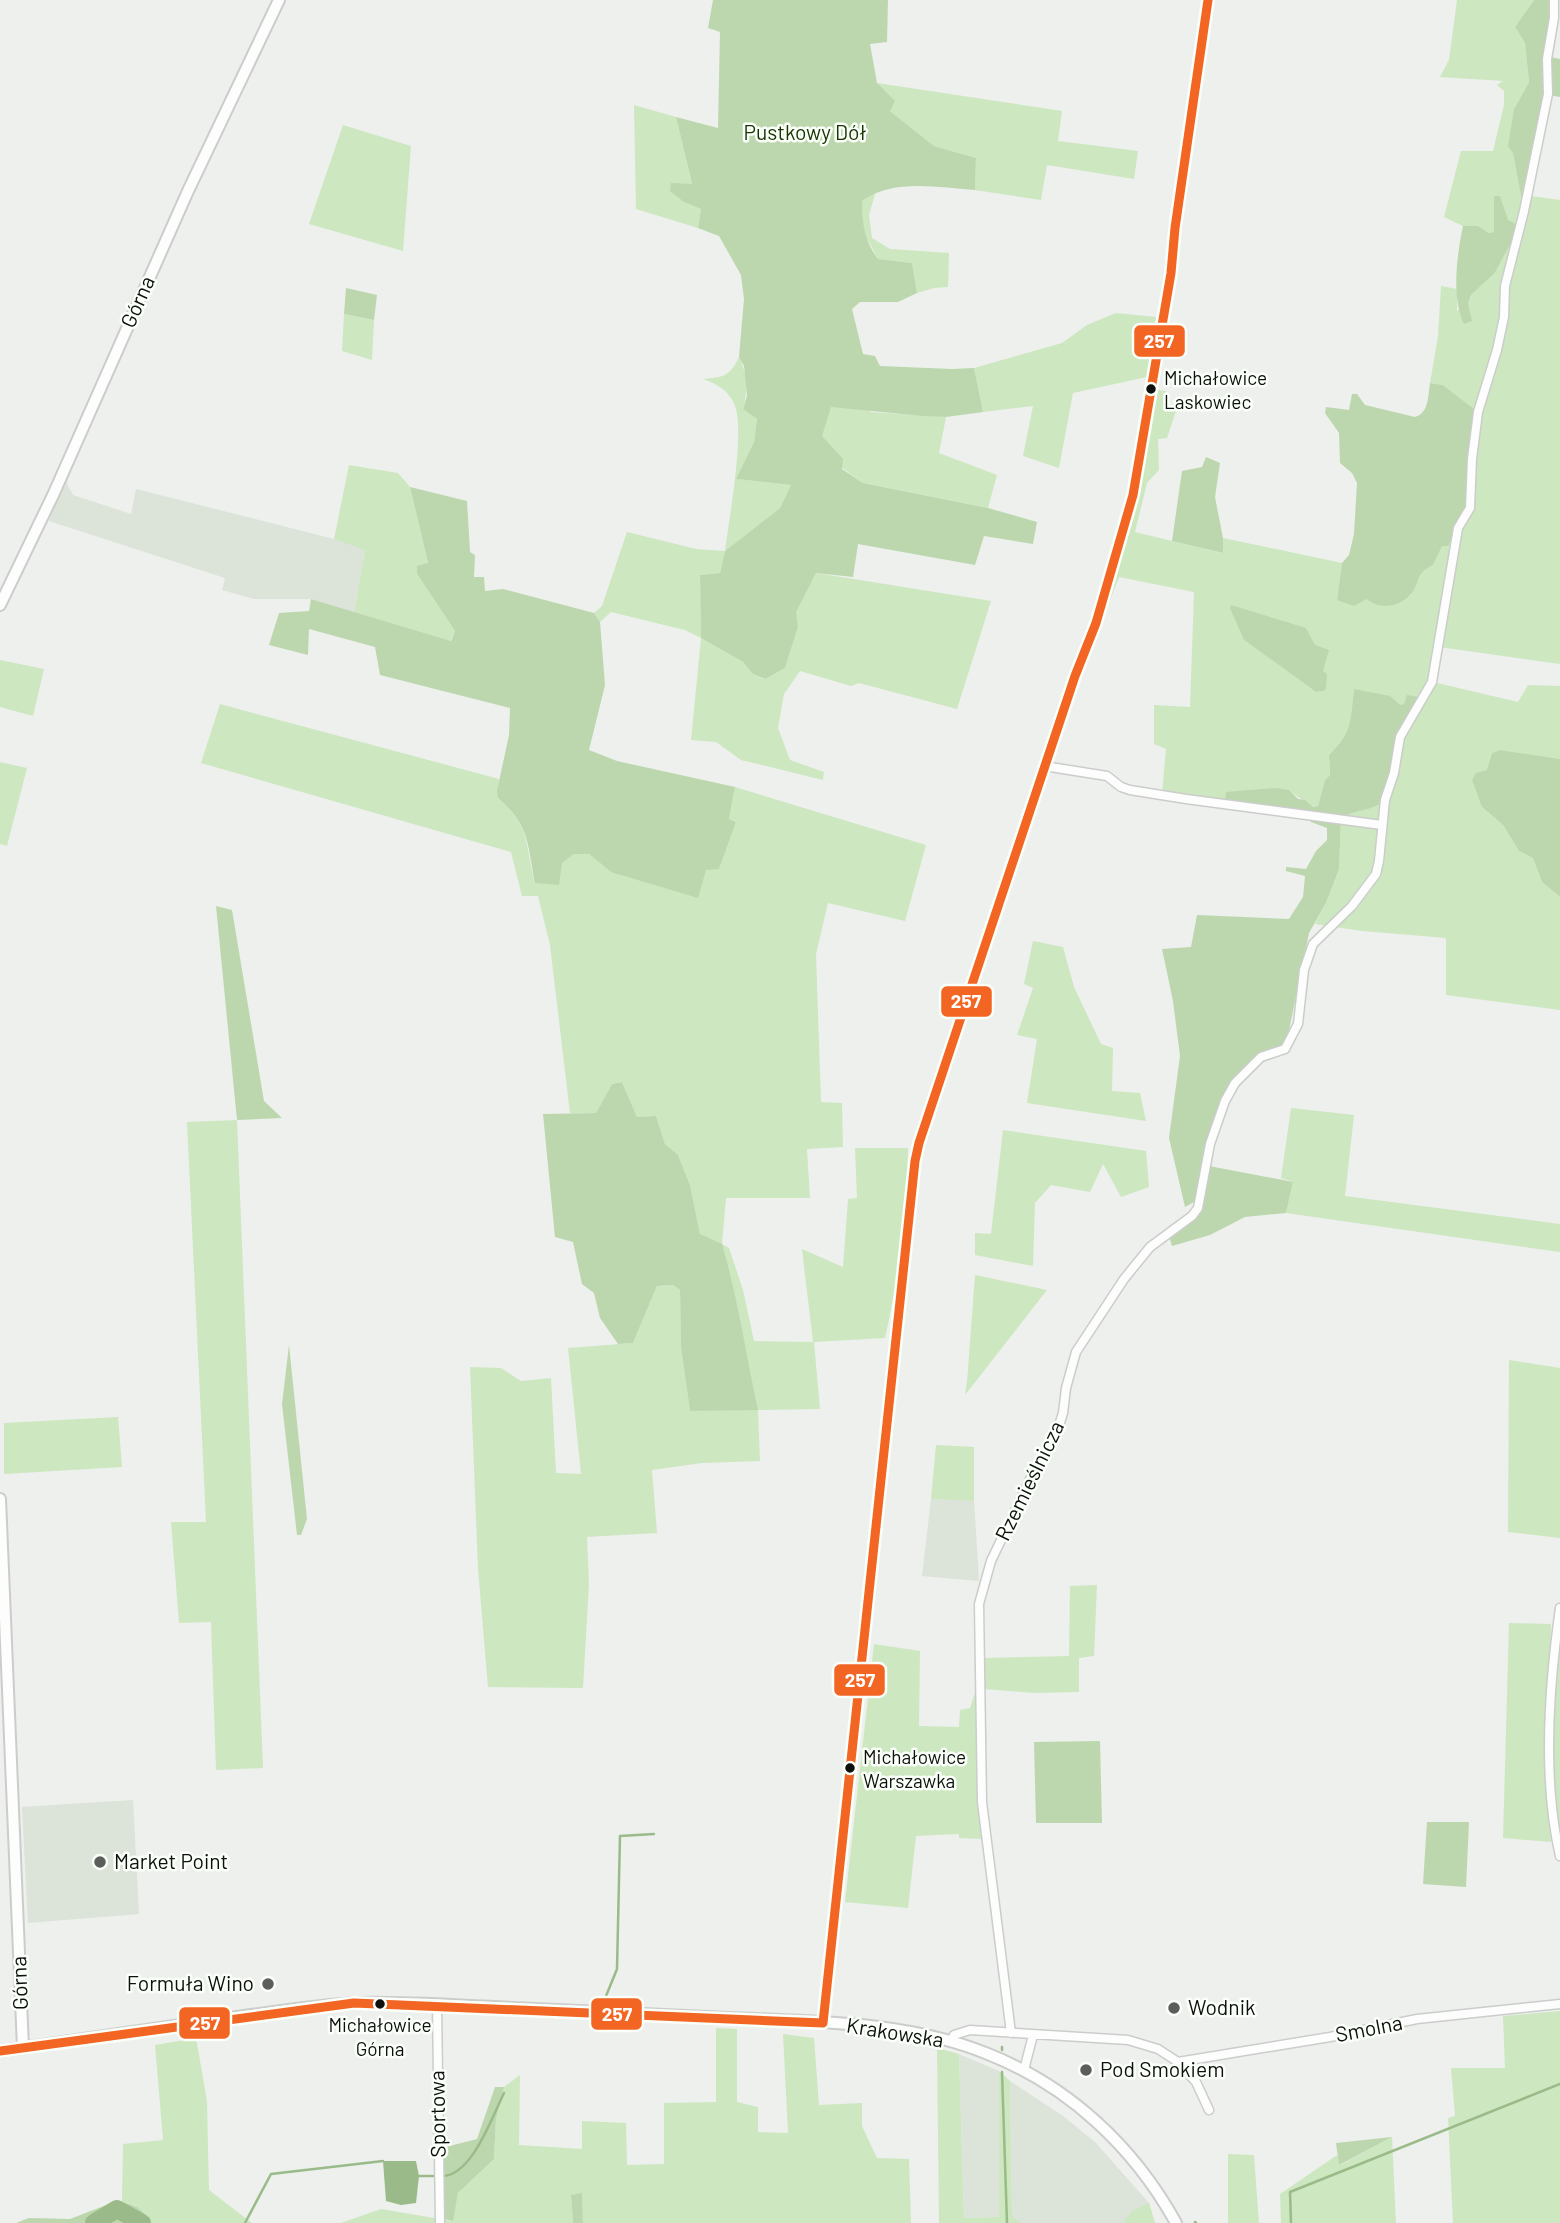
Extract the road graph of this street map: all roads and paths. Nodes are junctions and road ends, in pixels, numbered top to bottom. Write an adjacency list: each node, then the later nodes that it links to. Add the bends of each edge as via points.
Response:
1 (279, 0): 4 (main road, Górna)
2 (1208, 0): 5 (street, via 1171,273 1133,495 1096,623)
3 (1553, 0): 6 (street, via 1546,59 1548,94 1505,286 1497,350 1478,412 1470,508 1458,528 1432,682 1400,737)
4 (0, 606)
5 (1044, 766): 6 (street, via 1107,776 1121,787 1164,796); 12 (street, via 915,1161)
6 (1382, 825): 13 (street, Rzemieślnicza, via 1376,874 1352,906 1313,944 1304,970 1298,1024 1284,1049 1261,1057 1226,1101 1210,1144 1198,1208 1150,1247 1076,1352 1055,1438 990,1561 979,1604 980,1762)
7 (0, 1499): 16 (main road, Górna)
8 (1560, 1608): 9 (street, via 1553,1658 1550,1769)
9 (1560, 1856)
10 (1560, 2004): 18 (street, Smolna, via 1417,2019)
11 (437, 2005): 12 (main road, Krakowska); 16 (main road, Krakowska, via 344,2004); 21 (street, Sportowa)
12 (823, 2023): 15 (main road, Krakowska, via 894,2029)
13 (1011, 2033): 14 (street); 15 (street, via 970,2031 954,2035)
14 (1033, 2035): 18 (street, via 1128,2040 1158,2049); 19 (street)
15 (952, 2041): 19 (main road, Krakowska)
16 (23, 2048): 17 (main road, Krakowska)
17 (0, 2051)
18 (1178, 2062): 20 (street, via 1196,2082)
19 (1024, 2070): 22 (main road, Krakowska, via 1082,2109 1120,2145)
20 (1209, 2110)
21 (440, 2223)
22 (1176, 2223)

